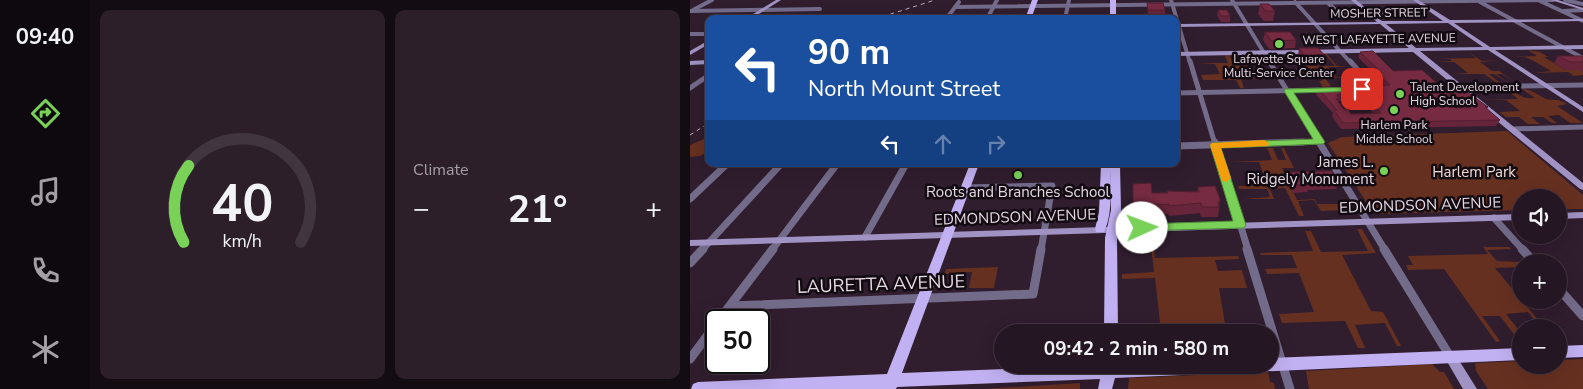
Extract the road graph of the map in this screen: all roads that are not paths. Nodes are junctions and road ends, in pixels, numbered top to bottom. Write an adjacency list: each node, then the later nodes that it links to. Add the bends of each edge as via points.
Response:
1 (712, 0): 28 (street)
2 (778, 0): 26 (main road)
3 (997, 0): 23 (street)
4 (1069, 0): 22 (street)
5 (1538, 0): 6 (street); 13 (street); 29 (street)
6 (1553, 0): 27 (main road)
7 (1565, 0): 21 (street)
8 (1294, 1): 17 (street); 18 (street); 41 (street)
9 (1355, 1): 10 (street); 18 (street); 30 (main road)
10 (1385, 1): 11 (street); 30 (street, via 1400,13)
11 (1416, 1): 12 (street); 39 (main road)
12 (1447, 1): 13 (street)
13 (1477, 1): 38 (street)
14 (959, 2): 24 (street)
15 (1171, 2): 16 (street); 20 (street); 36 (street)
16 (1233, 2): 17 (street); 42 (street)
17 (1264, 2)
18 (1325, 2): 30 (street, via 1340,14)
19 (1034, 3): 22 (street); 23 (street); 34 (main road)
20 (1110, 3): 22 (street)
21 (1583, 4)
22 (1068, 6): 35 (street)
23 (993, 7): 24 (street); 33 (street)
24 (955, 8): 32 (street)
25 (820, 9): 26 (street)
26 (762, 10): 28 (street); 31 (main road)
27 (1583, 10): 29 (street)
28 (690, 11)
29 (1561, 11): 37 (street)
30 (1370, 13): 40 (main road)
31 (754, 15)
32 (949, 15)
33 (989, 15)
34 (1030, 15)
35 (1066, 15)
36 (1175, 15)
37 (1582, 20): 38 (main road, MOSHER STREET)
38 (1515, 21): 39 (main road, MOSHER STREET); 48 (street)
39 (1448, 22): 40 (main road, MOSHER STREET); 50 (main road)
40 (1382, 23): 41 (main road, MOSHER STREET); 51 (main road)
41 (1315, 24): 42 (main road, MOSHER STREET); 52 (street)
42 (1248, 25): 43 (main road, MOSHER STREET); 53 (street)
43 (1180, 26)
44 (1180, 32): 56 (street)
45 (690, 34): 46 (street)
46 (705, 34)
47 (705, 45): 54 (main road)
48 (1562, 47): 49 (main road, WEST LAFAYETTE AVENUE); 50 (main road, WEST LAFAYETTE AVENUE); 57 (street)
49 (1583, 47)
50 (1489, 48): 51 (main road, WEST LAFAYETTE AVENUE); 62 (main road)
51 (1415, 50): 52 (main road, WEST LAFAYETTE AVENUE); 63 (main road)
52 (1340, 51): 53 (main road, WEST LAFAYETTE AVENUE); 65 (street, via 1375,89)
53 (1264, 52): 56 (main road, WEST LAFAYETTE AVENUE); 67 (street)
54 (690, 54)
55 (1180, 54): 56 (main road, WEST LAFAYETTE AVENUE)
56 (1187, 54): 68 (street)
57 (1583, 58)
58 (705, 62): 59 (main road)
59 (690, 63)
60 (705, 79): 64 (street)
61 (1583, 85): 62 (street)
62 (1546, 86): 63 (street); 70 (main road)
63 (1461, 87): 72 (main road)
64 (690, 88)
65 (1366, 89)
66 (1331, 90): 67 (street)
67 (1288, 91): 68 (street); 73 (street)
68 (1199, 92): 69 (street); 74 (street)
69 (1180, 93)
70 (1583, 110)
71 (1583, 127): 72 (street)
72 (1511, 129): 83 (main road)
73 (1320, 142): 74 (street); 90 (street)
74 (1215, 145): 75 (street); 91 (street)
75 (1180, 146)
76 (724, 167): 85 (street)
77 (778, 167): 98 (street)
78 (835, 167): 97 (street)
79 (904, 167): 96 (street)
80 (973, 167): 84 (main road)
81 (1106, 167): 92 (main road)
82 (1115, 167): 93 (main road)
83 (1583, 187)
84 (966, 188): 94 (street, via 1052,186); 95 (main road)
85 (690, 199)
86 (1583, 215): 87 (main road)
87 (1567, 216)
88 (1512, 217): 89 (main road, EDMONDSON AVENUE)
89 (1494, 218): 90 (main road, EDMONDSON AVENUE); 100 (street)
90 (1368, 222): 91 (main road, EDMONDSON AVENUE); 112 (street)
91 (1240, 225): 93 (main road, EDMONDSON AVENUE); 115 (street)
92 (1100, 229): 93 (main road, EDMONDSON AVENUE); 94 (main road, EDMONDSON AVENUE)
93 (1113, 229): 107 (main road)
94 (1044, 231): 95 (main road, EDMONDSON AVENUE); 102 (street, LAURETTA AVENUE, via 1033,294)
95 (948, 234): 96 (main road, EDMONDSON AVENUE); 102 (main road)
96 (865, 237): 97 (main road, EDMONDSON AVENUE)
97 (780, 240): 98 (main road, EDMONDSON AVENUE); 104 (street)
98 (711, 242): 99 (main road, EDMONDSON AVENUE); 101 (street)
99 (690, 243)
100 (1527, 254)
101 (690, 263)
102 (924, 298): 104 (street, LAURETTA AVENUE); 118 (main road)
103 (1567, 298): 106 (street)
104 (730, 306): 105 (street)
105 (728, 309)
106 (1583, 316)
107 (1110, 324)
108 (705, 339): 113 (street)
109 (1583, 351): 110 (main road)
110 (1567, 352)
111 (1512, 355): 112 (main road)
112 (1451, 358): 115 (main road); 122 (main road)
113 (690, 359)
114 (1279, 364): 115 (main road)
115 (1283, 364): 121 (street)
116 (1042, 374): 118 (main road)
117 (1109, 374): 120 (main road)
118 (891, 385): 119 (main road)
119 (698, 389)
120 (1105, 389)
121 (1290, 389)
122 (1470, 389)

